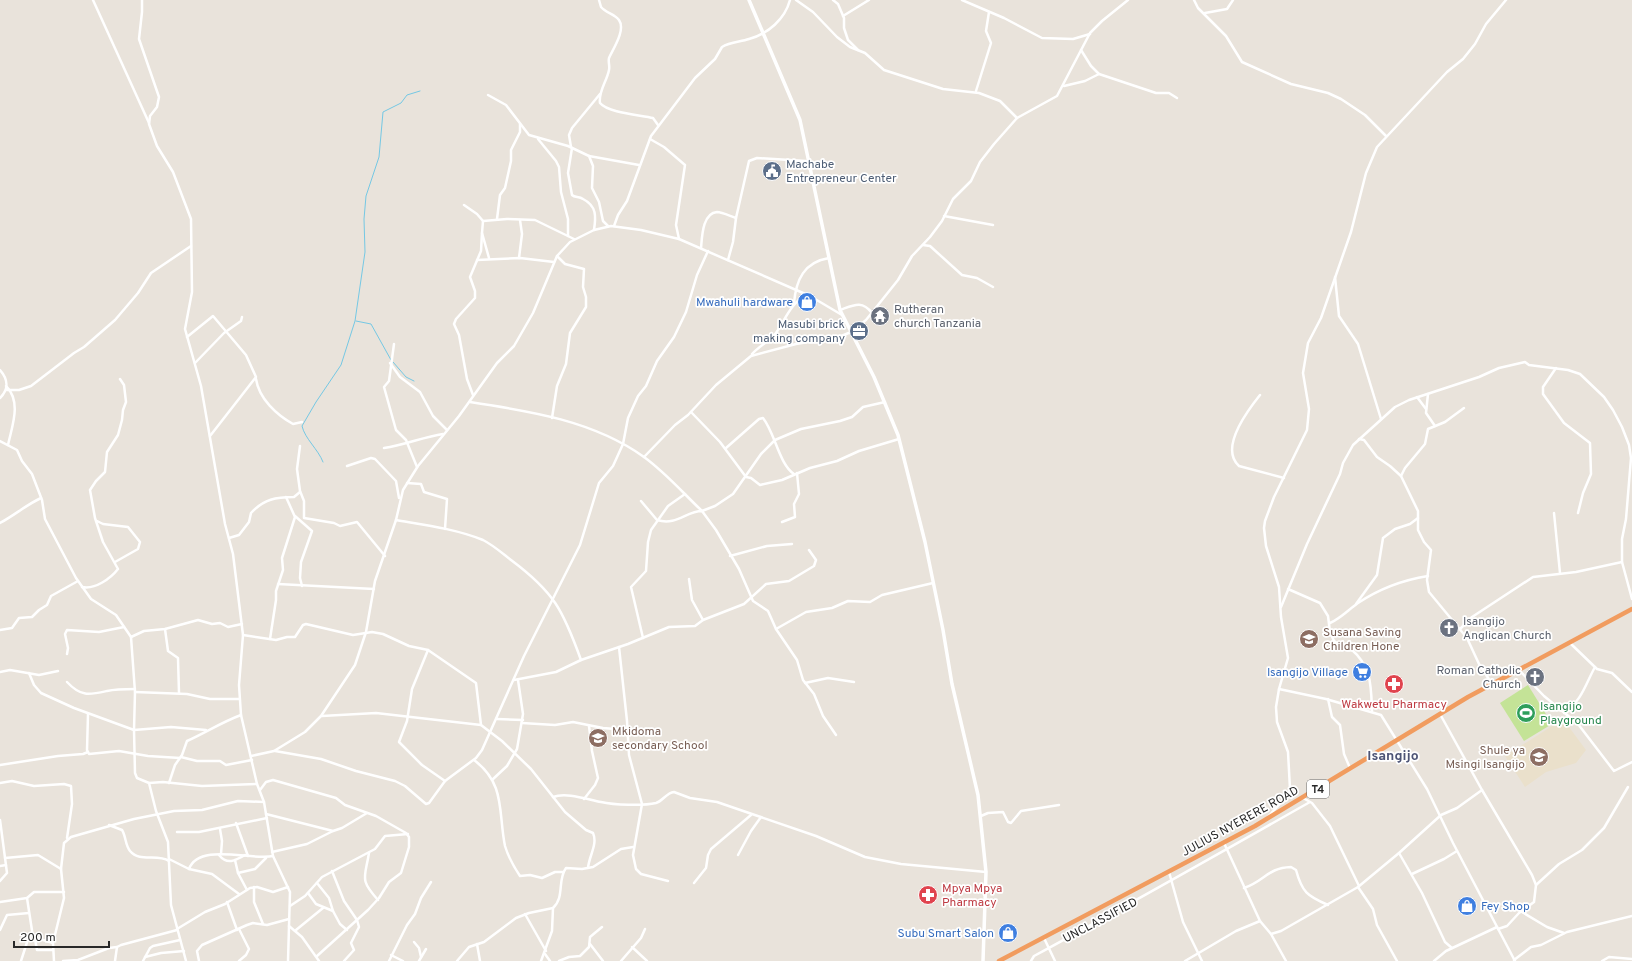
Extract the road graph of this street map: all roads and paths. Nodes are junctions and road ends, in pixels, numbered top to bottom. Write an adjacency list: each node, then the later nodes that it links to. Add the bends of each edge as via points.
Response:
1 (93, 0): 29 (street)
2 (142, 0): 29 (street, via 139,39 159,98)
3 (599, 0): 24 (street, via 604,10 616,16 621,26 609,60 606,82)
4 (749, 0): 18 (street)
5 (790, 0): 18 (street, via 782,17)
6 (796, 0): 20 (street, via 813,12 837,37)
7 (833, 0): 16 (street, via 838,4)
8 (869, 0): 16 (street)
9 (962, 0): 14 (street)
10 (1128, 0): 17 (street)
11 (1194, 0): 15 (street, via 1198,8)
12 (1233, 0): 15 (street, via 1227,9)
13 (1506, 0): 31 (street, via 1486,24 1464,58 1447,72)
14 (989, 12): 17 (street, via 1045,39 1073,39); 23 (street, via 986,31 991,43)
15 (1205, 13): 31 (street, via 1226,36 1242,62 1290,84 1341,99 1365,115)
16 (843, 16): 20 (street, via 848,40)
17 (1090, 33): 19 (street)
18 (764, 34): 30 (street, via 723,46 715,59 695,78); 36 (street, via 800,120)
19 (1080, 49): 21 (street); 22 (street)
20 (858, 50): 23 (street, via 882,69 895,75 943,89)
21 (1099, 74): 22 (street, via 1085,81); 26 (street, via 1156,93 1169,93)
22 (1063, 86): 27 (street, via 1052,100)
23 (976, 91): 27 (street, via 1000,101)
24 (600, 94): 30 (street, via 602,106 629,115 653,118); 34 (street, via 572,128 569,135)
25 (488, 95): 28 (street, via 504,103)
26 (1177, 98)
27 (1017, 118): 39 (street, via 987,153 971,181 953,200)
28 (520, 122): 32 (street, via 527,134); 41 (street, via 520,132 511,150 505,188 500,195)
29 (149, 124): 52 (street, via 157,146 173,172 189,213)
30 (658, 125): 33 (street)
31 (1386, 136): 63 (street, via 1377,147 1368,167 1351,232)
32 (538, 139): 34 (street); 49 (street, via 559,167 561,192 568,219)
33 (650, 139): 37 (street); 51 (street, via 664,147 685,166 676,227)
34 (572, 148): 35 (street); 47 (street, via 568,173 572,195 585,199 594,209)
35 (589, 156): 37 (street); 45 (street, via 593,166 592,188 599,202 603,221)
36 (810, 163): 40 (street, via 750,159); 59 (street)
37 (639, 165): 46 (street, via 626,205)
38 (464, 205): 43 (street)
39 (944, 216): 44 (street); 53 (street)
40 (736, 218): 54 (street, via 717,212 712,214 704,224); 61 (street)
41 (497, 219): 42 (street); 43 (street)
42 (520, 220): 49 (street, via 538,221); 58 (street, via 522,234)
43 (483, 221): 48 (street)
44 (993, 225)
45 (608, 226): 46 (street); 47 (street)
46 (614, 226): 51 (street)
47 (594, 230): 50 (street)
48 (482, 233): 57 (street); 60 (street)
49 (568, 236): 50 (street)
50 (575, 239): 56 (street)
51 (679, 239): 54 (street)
52 (192, 245): 74 (street, via 192,292 185,327); 85 (street, via 151,273 115,320 84,347 31,386)
53 (923, 245): 64 (street, via 930,246 962,275 977,278); 69 (street, via 912,256 898,280)
54 (702, 248): 55 (street)
55 (708, 251): 61 (street); 108 (street, via 674,337 655,364 629,415)
56 (557, 256): 62 (street); 96 (street, via 565,264 584,269 586,307 570,332 566,364 557,386)
57 (489, 258): 58 (street); 60 (street)
58 (519, 258): 62 (street)
59 (830, 258): 65 (street, via 810,266 799,278); 68 (street)
60 (477, 260): 88 (street, via 470,277 475,298 454,324 459,335 467,379)
61 (728, 260): 65 (street)
62 (554, 262): 88 (street, via 533,313 520,335)
63 (1335, 274): 97 (street, via 1339,316 1358,344); 119 (street, via 1323,312 1306,351 1303,373 1309,409 1307,430)
64 (992, 287)
65 (795, 289): 66 (street); 67 (street)
66 (807, 294): 67 (street); 70 (street)
67 (794, 303): 76 (street, via 776,333)
68 (840, 310): 69 (street, via 860,304); 70 (street)
69 (872, 313): 73 (street)
70 (842, 315): 73 (street)
71 (242, 317): 72 (street, via 241,321)
72 (227, 331): 74 (street, via 213,316); 77 (street); 82 (street, via 248,359)
73 (851, 332): 76 (street, via 839,337 785,346); 92 (street)
74 (187, 337): 77 (street)
75 (394, 344): 78 (street)
76 (751, 356): 95 (street, via 716,385)
77 (195, 363): 102 (street)
78 (390, 363): 100 (street, via 400,377 420,392 433,416); 107 (street, via 389,381 384,387 396,430)
79 (1556, 368): 86 (street, via 1522,362); 131 (street, via 1543,387 1543,394 1564,423 1590,443 1591,474); 146 (street, via 1575,371 1596,388 1613,410 1629,445 1630,464)
80 (0, 370): 83 (street, via 6,378)
81 (120, 379): 134 (street, via 124,386 126,402 122,410 121,426 107,452 104,474 90,489)
82 (256, 379): 98 (street, via 263,397 280,415 293,424); 102 (street)
83 (6, 386): 84 (street); 85 (street)
84 (6, 390): 85 (street); 90 (street)
85 (10, 390): 109 (street, via 15,409)
86 (1428, 394): 89 (street); 94 (street)
87 (1260, 395): 119 (street, via 1248,410 1233,443 1236,464)
88 (473, 396): 91 (street)
89 (1417, 397): 94 (street); 97 (street, via 1395,407)
90 (0, 398)
91 (470, 402): 96 (street, via 517,408); 100 (street)
92 (885, 402): 103 (street); 104 (street, via 863,407 852,417 801,429)
93 (1464, 408): 99 (street)
94 (1426, 409): 99 (street, via 1430,421)
95 (691, 412): 112 (street); 113 (street)
96 (552, 418): 108 (street, via 592,429)
97 (1381, 419): 105 (street)
98 (302, 422)
99 (1435, 426): 117 (street, via 1428,430 1425,444)
100 (447, 430): 101 (street)
101 (444, 434): 107 (street); 115 (street)
102 (210, 436): 140 (street)
103 (899, 439): 116 (street); 151 (street)
104 (775, 440): 112 (street, via 761,418); 116 (street, via 786,466); 118 (street, via 761,454)
105 (1359, 440): 117 (street, via 1364,440 1377,457); 156 (street, via 1349,451)
106 (0, 441): 109 (street)
107 (408, 443): 111 (street); 115 (street)
108 (623, 444): 113 (street); 157 (street, via 613,466 599,483 580,545)
109 (8, 445): 124 (street, via 17,450 32,474)
110 (300, 446): 121 (street, via 297,466)
111 (384, 448)
112 (726, 448): 118 (street)
113 (644, 457): 122 (street)
114 (347, 466): 125 (street, via 375,459 397,484)
115 (417, 467): 120 (street)
116 (796, 474): 118 (street, via 762,485); 137 (street, via 799,494 794,504 795,517)
117 (1401, 476): 133 (street)
118 (746, 477): 128 (street, via 731,496)
119 (1284, 478): 161 (street, via 1267,515 1264,528 1266,546 1279,587)
120 (407, 483): 125 (street); 139 (street, via 421,484 424,492 447,499 447,520)
121 (300, 492): 123 (street, via 294,497); 143 (street, via 304,501 304,518 339,526 357,522)
122 (685, 494): 127 (street); 136 (street, via 668,506)
123 (286, 497): 132 (street); 140 (street, via 271,498 262,504 251,513 250,522 238,535)
124 (41, 498): 138 (street); 150 (street, via 45,519)
125 (400, 499): 135 (street)
126 (641, 501): 136 (street)
127 (695, 504): 128 (street); 129 (street)
128 (702, 511): 129 (street); 144 (street)
129 (694, 512): 136 (street, via 680,519)
130 (1554, 513): 147 (street)
131 (1578, 513)
132 (295, 516): 152 (street, via 282,558 283,570); 153 (street, via 312,531 301,562)
133 (1419, 518): 148 (street, via 1418,530 1431,550); 160 (street, via 1395,529 1383,538 1377,575)
134 (96, 520): 145 (street, via 105,545); 145 (street, via 103,524 128,526 140,542 138,549)
135 (396, 520): 139 (street); 143 (street)
136 (657, 520): 174 (street, via 649,533 646,572 631,587)
137 (782, 522)
138 (0, 523)
139 (444, 529): 157 (street, via 488,543 536,579)
140 (229, 538): 165 (street)
141 (792, 544): 144 (street, via 767,546)
142 (809, 550): 158 (street, via 816,560 814,566 789,581 766,584)
143 (385, 556): 155 (street)
144 (730, 556): 158 (street, via 739,569)
145 (115, 562): 154 (street, via 117,571 97,586)
146 (1622, 562): 147 (street); 159 (street)
147 (1560, 573): 169 (street, via 1533,577 1472,617)
148 (1428, 576): 160 (street, via 1401,581); 169 (street, via 1427,586 1433,598)
149 (689, 579): 163 (street, via 692,600)
150 (78, 581): 154 (street); 170 (street, via 51,596 47,605 32,617 19,618 12,628)
151 (933, 583): 168 (street, via 882,595 870,602 848,601 832,608 803,613); 247 (street, via 944,630 952,684 978,795)
152 (278, 584): 153 (street); 175 (street)
153 (302, 586): 155 (street)
154 (82, 587): 166 (street, via 91,599 116,615)
155 (374, 589): 171 (street)
156 (1288, 589): 161 (street); 164 (street, via 1320,603)
157 (553, 597): 180 (street, via 568,625); 186 (street)
158 (751, 597): 163 (street, via 744,604); 168 (street, via 756,604 768,611)
159 (1632, 599)
160 (1356, 604): 164 (street, via 1345,615)
161 (1281, 608): 192 (street, via 1288,658)
162 (1632, 609): 176 (highway, JULIUS NYERERE ROAD / T4)
163 (703, 620): 174 (street, via 693,626 665,628)
164 (1330, 623): 198 (street, via 1334,641 1349,647 1369,671 1373,697)
165 (242, 624): 167 (street, via 228,626 198,620); 172 (street)
166 (125, 626): 173 (street); 179 (street, via 99,632 68,630 65,633)
167 (165, 629): 173 (street, via 144,631); 195 (street, via 167,650 178,658)
168 (776, 629): 190 (street, via 797,660)
169 (1460, 629): 191 (street)
170 (0, 630)
171 (366, 632): 175 (street, via 354,635 304,624 296,637); 178 (street, via 383,634 409,646); 203 (street, via 355,665)
172 (243, 635): 175 (street); 196 (street)
173 (131, 637): 193 (street)
174 (643, 638): 177 (street)
175 (270, 639)
176 (1570, 643): 181 (street); 182 (highway, JULIUS NYERERE ROAD / T4)
177 (619, 647): 180 (street); 212 (street)
178 (428, 650): 204 (street, via 414,682); 207 (street, via 476,683)
179 (67, 654)
180 (581, 660): 187 (street, via 556,672)
181 (1595, 667): 194 (street, via 1612,673); 200 (street, via 1580,697)
182 (1518, 669): 191 (highway, JULIUS NYERERE ROAD / T4); 200 (street)
183 (58, 671): 185 (street, via 39,675)
184 (0, 672): 185 (street, via 8,670)
185 (29, 673): 199 (street, via 40,693)
186 (514, 680): 187 (street); 205 (street)
187 (518, 680): 206 (street, via 523,708)
188 (67, 682): 193 (street, via 76,691 90,695 119,689)
189 (854, 682): 190 (street, via 828,678)
190 (805, 683): 213 (street, via 814,694 823,716)
191 (1492, 684): 201 (highway, JULIUS NYERERE ROAD / T4)
192 (1279, 689): 197 (street); 250 (street, via 1276,716 1288,752 1290,789 1288,795)
193 (135, 690): 195 (street); 209 (street)
194 (1632, 692)
195 (179, 693): 196 (street, via 210,700)
196 (239, 699): 202 (street)
197 (1328, 699): 198 (street); 224 (street, via 1332,717 1340,725 1344,754)
198 (1372, 711): 214 (street, via 1381,715)
199 (88, 713): 209 (street); 216 (street)
200 (1564, 713): 222 (street, via 1582,730 1614,771)
201 (1440, 714): 214 (highway, JULIUS NYERERE ROAD / T4); 233 (street)
202 (241, 715): 210 (street); 220 (street)
203 (321, 716): 204 (street, via 376,713); 215 (street, via 303,733)
204 (407, 716): 207 (street); 226 (street, via 399,742 422,765)
205 (497, 719): 206 (street); 211 (street)
206 (522, 721): 208 (street, via 555,725 573,722); 217 (street)
207 (481, 726): 211 (street)
208 (589, 726): 212 (street); 236 (street, via 598,778)
209 (134, 730): 210 (street, via 171,727); 218 (street)
210 (206, 730): 219 (street, via 187,741)
211 (491, 733): 217 (street); 221 (street)
212 (627, 733): 239 (street, via 629,755)
213 (836, 735)
214 (1397, 740): 224 (highway, JULIUS NYERERE ROAD / T4); 245 (street)
215 (274, 750): 220 (street); 226 (street, via 321,759 395,781 426,804)
216 (88, 752): 218 (street, via 92,754 119,751); 223 (street)
217 (514, 753): 225 (street, via 507,766); 234 (street)
218 (134, 754): 219 (street); 228 (street, via 137,778)
219 (181, 757): 220 (street, via 196,761 220,761 226,765); 229 (street, via 175,765)
220 (252, 758): 230 (street)
221 (474, 760): 225 (street, via 487,770); 226 (street)
222 (1632, 762)
223 (0, 765)
224 (1350, 769): 235 (highway, JULIUS NYERERE ROAD / T4)
225 (492, 780): 279 (street, via 499,798 505,845 520,876 542,878 555,872)
226 (445, 781)
227 (0, 783): 257 (street, via 12,781 34,786 72,786)
228 (149, 783): 229 (street); 243 (street)
229 (169, 783): 230 (street, via 202,786)
230 (257, 784): 232 (street)
231 (1628, 786): 290 (street, via 1604,828 1582,850 1559,864)
232 (260, 790): 237 (street); 241 (street, via 266,782 275,781 336,798 345,805)
233 (1482, 790): 245 (street, via 1457,808); 290 (street)
234 (553, 797): 236 (street, via 562,795); 275 (street, via 565,812 594,835 595,842)
235 (1302, 798): 238 (street); 250 (highway, JULIUS NYERERE ROAD / T4)
236 (584, 799): 239 (street, via 607,803)
237 (264, 802): 242 (street); 243 (street, via 238,801 202,810)
238 (1310, 802): 260 (street, UNCLASSIFIED); 292 (street, via 1330,826)
239 (642, 804): 244 (street, via 658,802 674,792 690,798 716,802); 259 (street)
240 (1059, 805): 247 (street, via 1021,811 1011,823 1003,812 988,813)
241 (367, 813): 254 (street); 256 (street)
242 (266, 814): 248 (street); 254 (street)
243 (157, 815): 252 (street); 271 (street, via 168,842)
244 (752, 815): 246 (street); 289 (street, via 711,849 706,868)
245 (1441, 815): 261 (street); 264 (street)
246 (762, 817): 266 (street); 280 (street, via 865,857 901,864)
247 (980, 817): 280 (street)
248 (267, 818): 251 (street); 262 (street)
249 (0, 820): 269 (street)
250 (1266, 820): 258 (highway, JULIUS NYERERE ROAD / T4)
251 (236, 823): 253 (street); 267 (street)
252 (109, 825): 257 (street); 271 (street, via 123,831 128,847 134,854 143,858)
253 (220, 829): 255 (street, via 194,833); 265 (street)
254 (333, 831): 262 (street, via 307,844)
255 (177, 832)
256 (408, 834): 263 (street, via 387,835); 300 (street, via 409,847 401,873 389,882)
257 (67, 838): 276 (street)
258 (1224, 843): 260 (street); 281 (highway, JULIUS NYERERE ROAD / T4)
259 (633, 847): 275 (street, via 621,849); 285 (street, via 638,872)
260 (1228, 850): 286 (street, UNCLASSIFIED); 294 (street)
261 (1457, 851): 283 (street); 318 (street)
262 (272, 852): 268 (street)
263 (369, 853): 278 (street); 300 (street, via 364,880 367,888)
264 (1399, 853): 283 (street); 292 (street)
265 (220, 854): 267 (street); 272 (street, via 226,862); 277 (street, via 195,861)
266 (738, 854)
267 (247, 856): 270 (street); 272 (street)
268 (273, 856): 270 (street); 291 (street)
269 (5, 858): 273 (street); 276 (street, via 38,855)
270 (266, 858): 282 (street, via 255,869)
271 (169, 860): 277 (street); 319 (street, via 171,905)
272 (235, 860): 282 (street)
273 (6, 864): 274 (street); 284 (street, via 6,876)
274 (0, 866)
275 (588, 868): 279 (street, via 567,868)
276 (61, 869): 296 (street)
277 (189, 869): 298 (street, via 212,874)
278 (332, 870): 288 (street); 313 (street, via 344,901)
279 (563, 872): 306 (street, via 560,898)
280 (986, 872): 374 (street)
281 (1169, 872): 286 (street); 329 (highway, JULIUS NYERERE ROAD / T4)
282 (238, 873): 295 (street)
283 (1412, 874): 340 (street, via 1441,929 1445,942)
284 (0, 881)
285 (668, 881)
286 (1172, 881): 339 (street, UNCLASSIFIED); 345 (street, via 1183,922)
287 (431, 882): 346 (street)
288 (317, 883): 297 (street); 307 (street, via 329,898)
289 (694, 883)
290 (1536, 885): 308 (street, via 1536,900)
291 (288, 886): 293 (street, via 273,892); 304 (street)
292 (1358, 886): 303 (street); 381 (street, via 1373,909 1377,925)
293 (254, 887): 295 (street); 315 (street, via 254,902)
294 (1244, 888): 303 (street, via 1274,870 1291,867 1296,870 1299,885 1316,900); 314 (street)
295 (247, 890): 298 (street)
296 (64, 892): 299 (street, via 34,892); 334 (street)
297 (308, 893): 304 (street); 305 (street, via 316,904)
298 (239, 894): 302 (street)
299 (27, 898): 301 (street); 309 (street)
300 (378, 900): 313 (street)
301 (0, 902)
302 (228, 902): 319 (street); 320 (street)
303 (1328, 905): 328 (street)
304 (290, 906): 312 (street)
305 (323, 908): 307 (street); 323 (street)
306 (553, 908): 310 (street); 344 (street, via 552,931)
307 (333, 911): 324 (street, via 340,924)
308 (1521, 912): 318 (street, via 1507,926); 326 (street, via 1546,927)
309 (29, 913): 322 (street, via 7,915); 325 (street)
310 (525, 914): 335 (street, via 509,922 484,942); 344 (street)
311 (1632, 916): 326 (street)
312 (289, 919): 315 (street); 316 (street)
313 (357, 920): 324 (street); 362 (street, via 359,930 351,943 354,950)
314 (1260, 921): 327 (street); 345 (street, via 1236,931)
315 (263, 924): 320 (street, via 253,923)
316 (289, 926): 323 (street); 360 (street)
317 (602, 927): 336 (street, via 590,938)
318 (1498, 928): 340 (street); 351 (street)
319 (177, 929): 332 (street); 337 (street)
320 (238, 929): 358 (street, via 199,947); 359 (street, via 248,950)
321 (645, 929): 338 (street, via 641,938)
322 (0, 930)
323 (296, 930): 347 (street)
324 (347, 930): 347 (street)
325 (31, 931): 331 (street); 352 (street)
326 (1564, 933): 351 (street, via 1541,945 1531,947)
327 (1271, 934): 328 (street); 330 (street)
328 (1276, 934): 330 (street)
329 (1044, 938): 339 (street); 375 (highway, JULIUS NYERERE ROAD / T4)
330 (1273, 938): 380 (street)
331 (35, 939): 334 (street); 342 (street, via 37,950)
332 (180, 940): 343 (street); 348 (street, via 153,946)
333 (414, 942): 349 (street)
334 (53, 943): 342 (street)
335 (477, 944): 366 (street, via 469,947); 367 (street)
336 (590, 944): 370 (street, via 580,956); 371 (street)
337 (117, 947): 354 (street, via 78,960); 355 (street)
338 (632, 947): 372 (street); 373 (street)
339 (1050, 947): 376 (street, UNCLASSIFIED, via 1034,956); 377 (street)
340 (1452, 948): 382 (street)
341 (426, 949): 349 (street)
342 (53, 950): 353 (street)
343 (184, 951): 348 (street); 357 (street)
344 (545, 952): 368 (street); 369 (street)
345 (1198, 953): 378 (street); 379 (street)
346 (391, 955): 363 (street); 364 (street)
347 (317, 956): 361 (street)
348 (145, 957): 356 (street)
349 (421, 957): 365 (street)
350 (1632, 959): 383 (street, via 1609,957)
351 (1514, 960)
352 (21, 961)
353 (54, 961)
354 (63, 961)
355 (115, 961)
356 (143, 961)
357 (186, 961)
358 (199, 961)
359 (239, 961)
360 (288, 961)
361 (319, 961)
362 (346, 961)
363 (389, 961)
364 (403, 961)
365 (419, 961)
366 (457, 961)
367 (480, 961)
368 (541, 961)
369 (550, 961)
370 (559, 961)
371 (603, 961)
372 (621, 961)
373 (647, 961)
374 (983, 961)
375 (999, 961)
376 (1031, 961)
377 (1055, 961)
378 (1185, 961)
379 (1202, 961)
380 (1286, 961)
381 (1397, 961)
382 (1434, 961)
383 (1602, 961)

